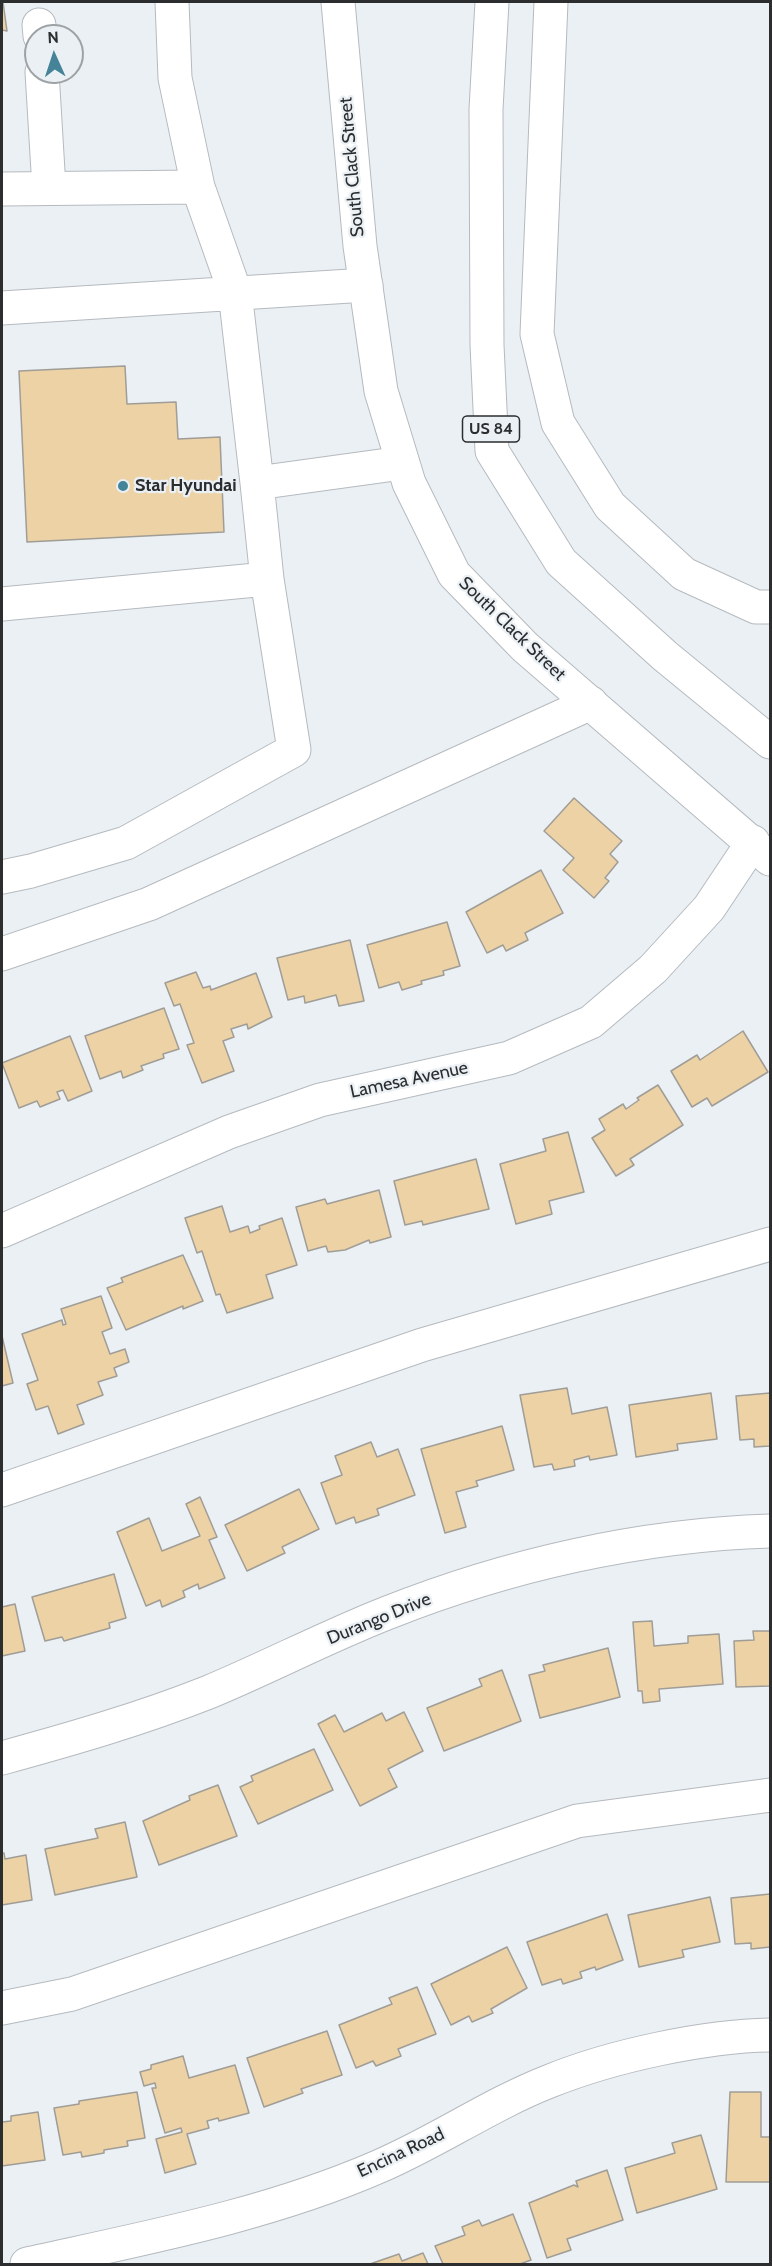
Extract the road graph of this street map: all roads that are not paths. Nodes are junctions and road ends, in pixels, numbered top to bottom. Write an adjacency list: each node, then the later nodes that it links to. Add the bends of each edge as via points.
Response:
1 (172, 2): 6 (main road, via 176,78)
2 (338, 2): 9 (main road, South Clack Street)
3 (492, 2): 18 (main road, US 84, via 486,109 487,345 492,452 561,562 664,656)
4 (550, 2): 16 (main road, via 537,334 558,423 610,506 684,574 756,607)
5 (43, 84): 7 (main road)
6 (198, 187): 7 (main road); 10 (main road)
7 (49, 188): 8 (main road)
8 (2, 189)
9 (366, 285): 10 (main road); 12 (main road, South Clack Street, via 381,391)
10 (235, 292): 11 (main road); 13 (main road)
11 (2, 308)
12 (402, 464): 13 (main road); 17 (main road, South Clack Street, via 454,574 525,647)
13 (258, 483): 14 (main road)
14 (267, 579): 15 (main road); 20 (main road, via 294,750 126,843)
15 (2, 604)
16 (771, 607)
17 (591, 704): 19 (main road, South Clack Street); 21 (main road, via 149,904)
18 (771, 742)
19 (762, 850): 22 (main road, Lamesa Avenue, via 653,969 591,1022 509,1058 310,1103 229,1132)
20 (2, 877)
21 (2, 954)
22 (2, 1231)
23 (771, 1244): 24 (main road, via 422,1345)
24 (2, 1490)
25 (771, 1532): 26 (main road, Durango Drive, via 629,1544 505,1573 387,1613 207,1692 87,1734)
26 (2, 1758)
27 (771, 1795): 28 (main road, via 577,1821 72,1994)
28 (2, 2008)
29 (771, 2035): 30 (main road, Encina Road, via 729,2036 631,2057 550,2081 379,2166 266,2206)
30 (27, 2265)

